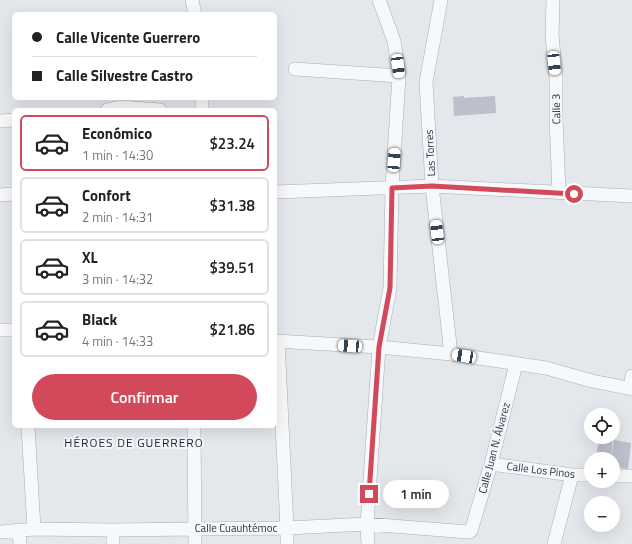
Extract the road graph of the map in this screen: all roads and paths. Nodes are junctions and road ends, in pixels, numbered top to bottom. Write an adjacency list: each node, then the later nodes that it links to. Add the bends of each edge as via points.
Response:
1 (192, 0): 5 (street)
2 (379, 0): 7 (street, via 394,41)
3 (441, 0): 12 (street, Las Torres, via 426,82)
4 (553, 0): 15 (street, Calle 3, via 552,35 556,77)
5 (194, 12)
6 (294, 69): 7 (street)
7 (399, 76): 13 (street)
8 (116, 108): 9 (street)
9 (133, 108)
10 (12, 120): 11 (street)
11 (0, 122)
12 (432, 186): 13 (street); 15 (street); 23 (street, Las Torres)
13 (392, 188): 14 (street); 22 (street, via 390,288)
14 (277, 192)
15 (559, 193): 18 (street)
16 (12, 194): 17 (street)
17 (0, 195)
18 (632, 196)
19 (0, 330): 20 (street)
20 (12, 330)
21 (277, 341): 22 (street); 35 (street)
22 (379, 347): 23 (street); 33 (street)
23 (451, 354): 24 (street)
24 (516, 364): 25 (street, via 546,368 592,381); 28 (street, Calle Juan N. Álvarez)
25 (631, 384)
26 (28, 428): 36 (street)
27 (194, 428): 34 (street)
28 (491, 464): 29 (street, Calle Los Pinos); 39 (street, Calle Juan N. Álvarez)
29 (572, 475): 30 (street, Calle Los Pinos); 46 (street)
30 (584, 475)
31 (620, 476): 32 (street)
32 (632, 476)
33 (367, 524): 35 (street, Calle Cuauhtémoc); 39 (street, Calle Cuauhtémoc); 45 (street)
34 (195, 528): 35 (street, Calle Cuauhtémoc); 38 (street, Calle Cuauhtémoc); 43 (street)
35 (287, 528): 44 (street)
36 (34, 529): 37 (street, Calle Cuauhtémoc); 38 (street, Calle Cuauhtémoc)
37 (19, 530): 40 (street, Calle Cuauhtémoc); 41 (street)
38 (113, 530): 42 (street)
39 (471, 531)
40 (0, 532)
41 (20, 544)
42 (113, 544)
43 (195, 544)
44 (286, 544)
45 (368, 544)
46 (554, 544)

